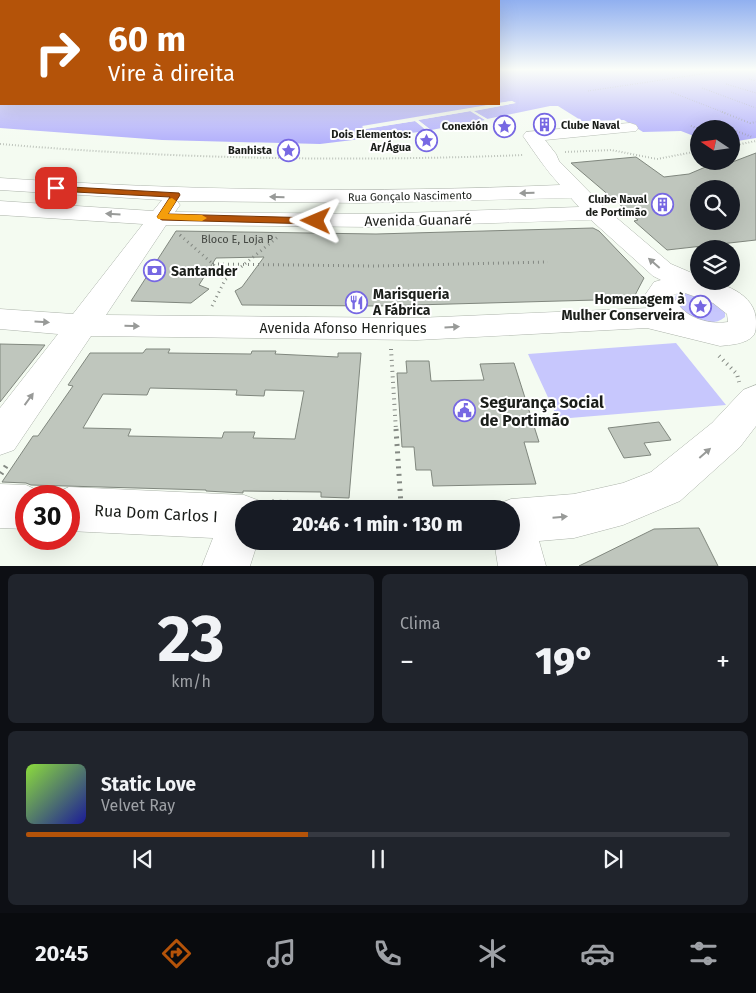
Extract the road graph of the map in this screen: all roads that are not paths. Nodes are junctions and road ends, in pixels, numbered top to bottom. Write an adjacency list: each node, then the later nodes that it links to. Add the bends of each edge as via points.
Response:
1 (630, 128): 3 (street, via 532,136 550,163)
2 (0, 184): 4 (street, Rua Gonçalo Nascimento)
3 (576, 191): 4 (street, Rua Gonçalo Nascimento, one-way to 4, via 363,197); 6 (street)
4 (176, 195): 7 (street)
5 (0, 208): 7 (street, Avenida Guanaré, one-way to 5)
6 (597, 213): 7 (street, Avenida Guanaré, via 431,220); 8 (street, one-way to 6, via 662,270)
7 (173, 223): 13 (street)
8 (690, 281)
9 (690, 286): 14 (street, via 674,284 664,288 659,295 666,311)
10 (710, 290): 12 (street, via 736,304)
11 (0, 319): 13 (street, Avenida Afonso Henriques, one-way to 13)
12 (751, 320): 14 (street, Avenida Afonso Henriques, via 731,334 714,334)
13 (84, 325): 14 (street, Avenida Afonso Henriques, one-way to 14, via 417,329 647,318); 16 (street, one-way to 13)
14 (686, 326)
15 (748, 396): 21 (street, one-way to 15, via 574,516 623,504 665,487 726,435)
16 (0, 438)
17 (0, 506): 18 (street)
18 (15, 507)
19 (80, 509): 20 (street, Rua Dom Carlos I)
20 (235, 512)
21 (520, 516)
22 (235, 546): 24 (street)
23 (517, 550): 25 (street)
24 (226, 566)
25 (522, 566)

